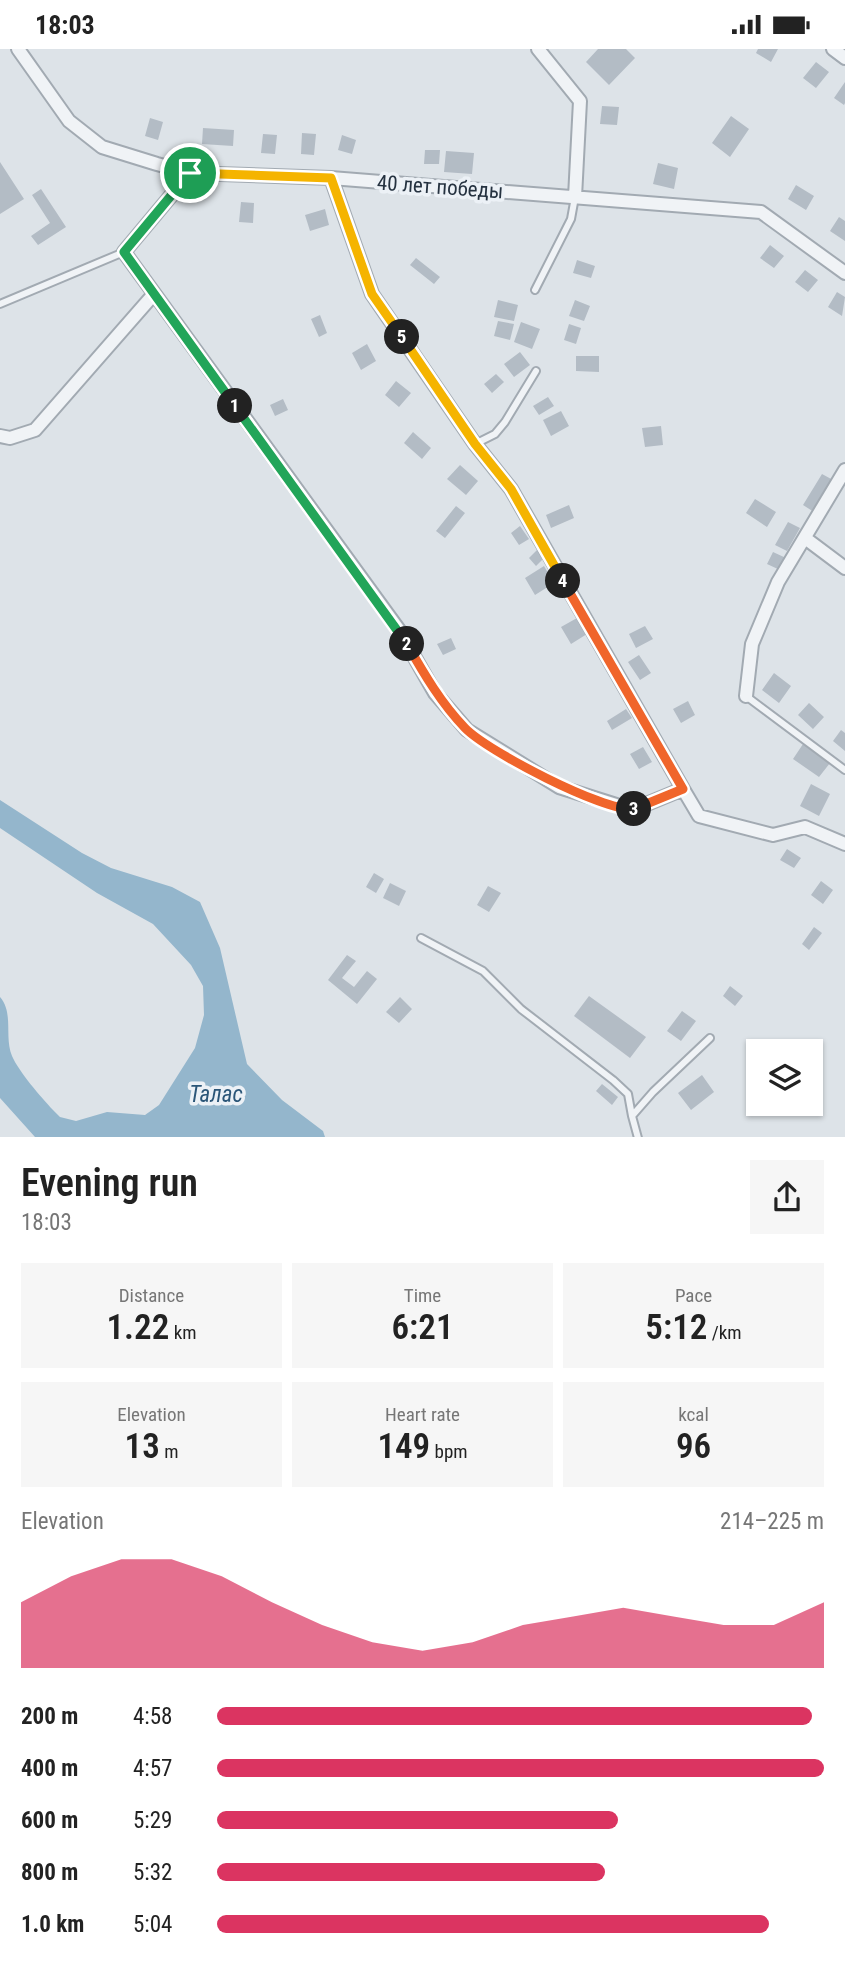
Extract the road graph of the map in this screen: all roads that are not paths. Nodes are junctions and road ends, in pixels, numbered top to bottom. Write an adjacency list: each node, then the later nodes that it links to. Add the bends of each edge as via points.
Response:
1 (18, 49): 5 (street, 40 лет победы, via 69,121 102,147)
2 (538, 49): 7 (street, via 580,101)
3 (833, 49): 4 (street)
4 (845, 58)
5 (190, 173): 6 (street, 40 лет победы); 8 (street)
6 (331, 178): 7 (street, 40 лет победы); 15 (street, via 372,294)
7 (575, 197): 9 (street, 40 лет победы, via 761,212); 10 (lane, via 565,231)
8 (124, 252): 11 (street); 12 (lane)
9 (845, 273)
10 (535, 290)
11 (154, 293): 14 (street, via 35,430 10,438); 21 (street, via 399,630 435,693 467,730 559,787 632,810)
12 (0, 304)
13 (536, 371): 15 (lane, via 495,434)
14 (0, 436)
15 (475, 444): 21 (street, via 511,489)
16 (845, 470): 17 (street)
17 (805, 538): 18 (street); 19 (street, via 778,582 752,644)
18 (845, 568)
19 (746, 696): 20 (lane)
20 (845, 770)
21 (683, 789): 22 (street, via 699,816 773,835 805,827)
22 (845, 845)
23 (421, 938): 25 (lane, via 483,971 521,1009 613,1080 628,1094)
24 (710, 1038): 25 (lane)
25 (632, 1116): 26 (lane)
26 (638, 1137)

